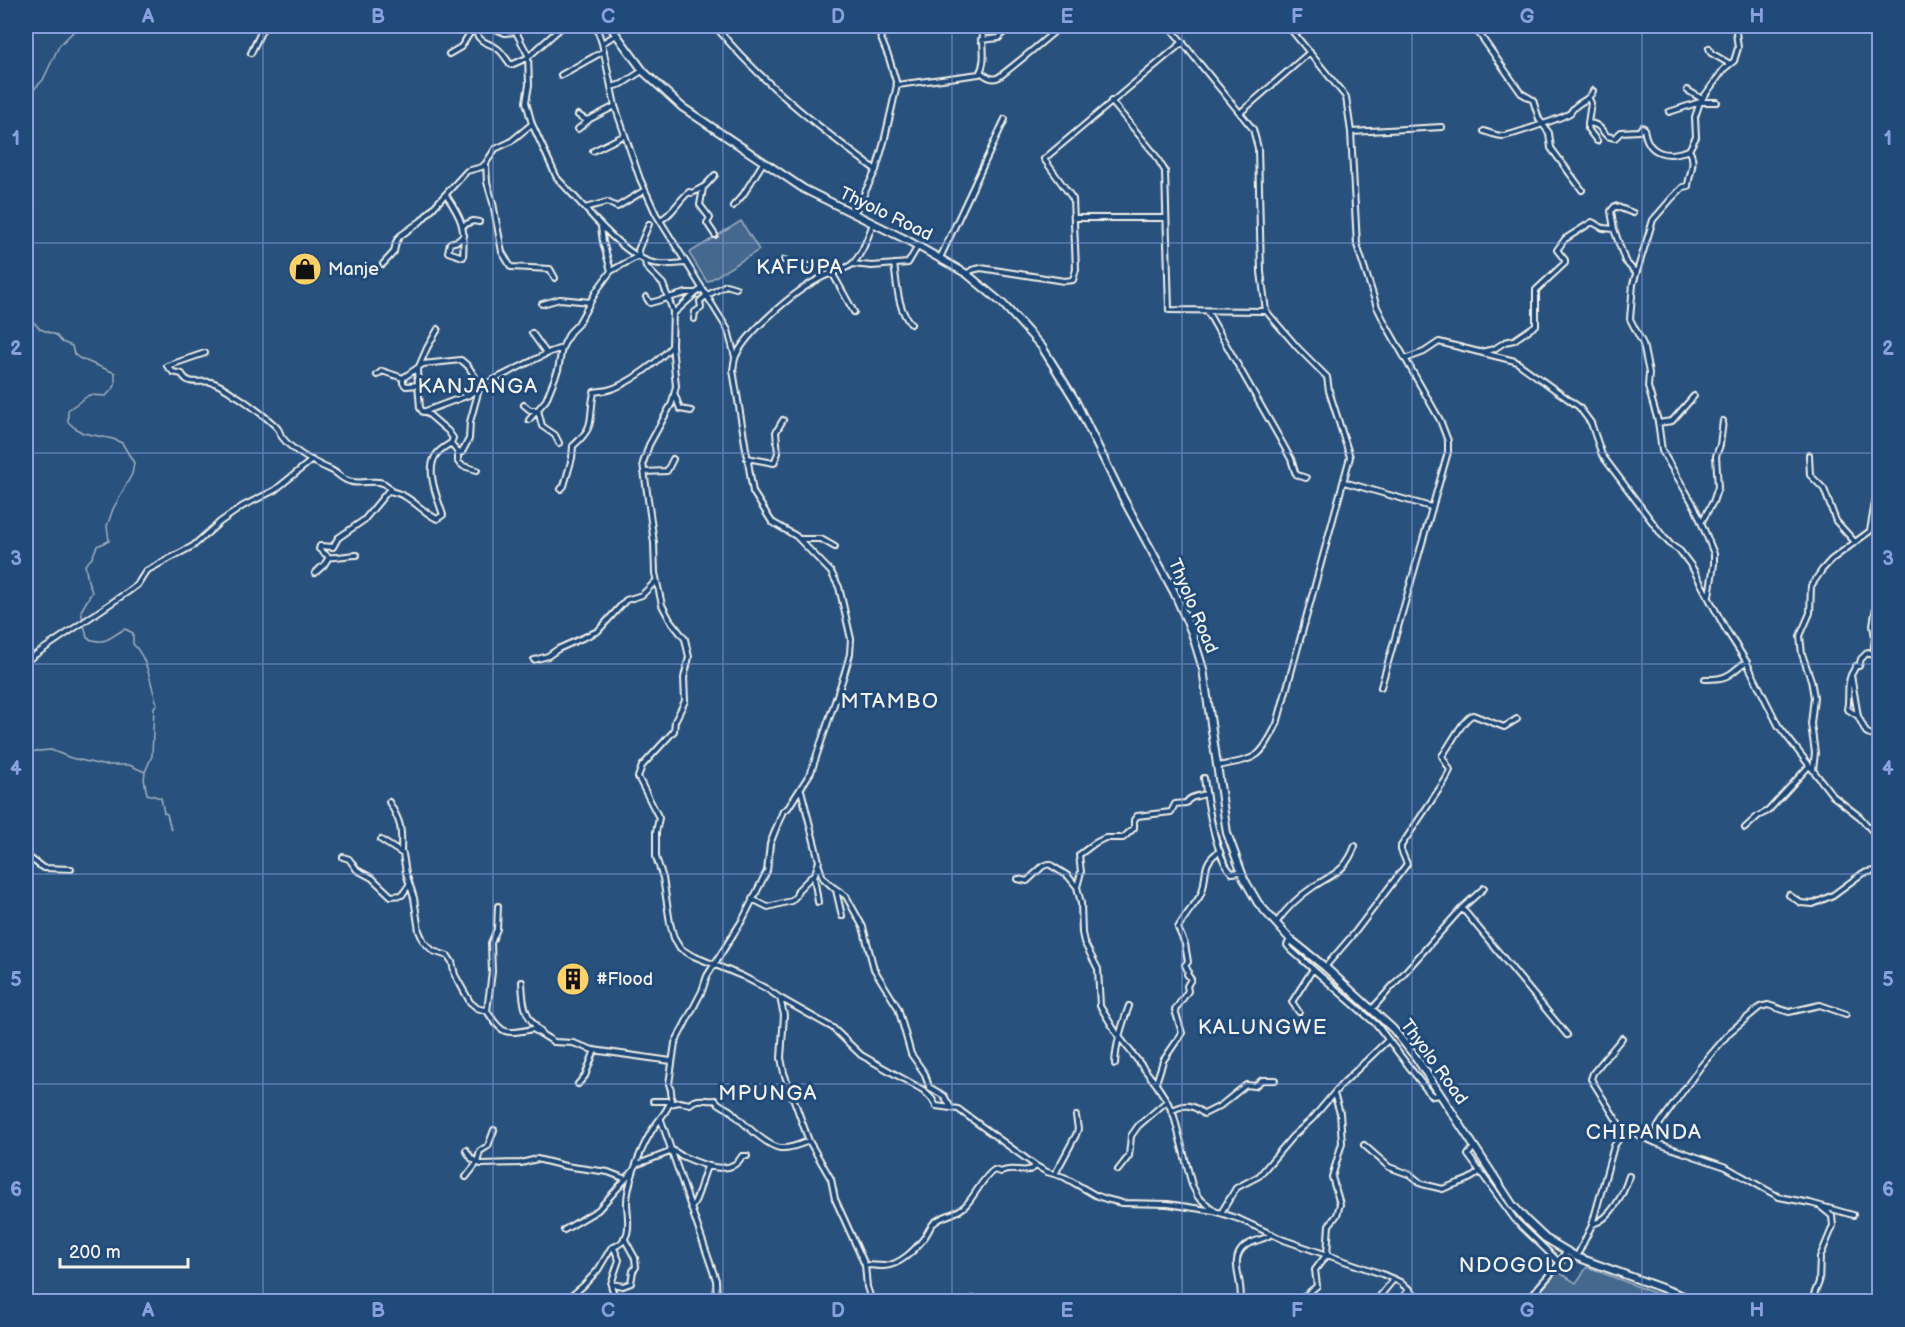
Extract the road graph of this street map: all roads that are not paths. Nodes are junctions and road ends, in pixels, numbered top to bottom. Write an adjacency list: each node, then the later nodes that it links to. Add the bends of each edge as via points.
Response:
1 (263, 26): 24 (street)
2 (465, 26): 16 (street)
3 (492, 26): 16 (street); 26 (street, via 505,33 516,32)
4 (563, 26): 26 (street)
5 (596, 26): 20 (street)
6 (610, 26): 17 (highway, Thyolo Road)
7 (715, 26): 58 (street, via 793,107)
8 (876, 26): 31 (street)
9 (983, 26): 18 (street)
10 (1009, 26): 18 (street, via 999,38)
11 (1060, 26): 29 (street, via 999,77)
12 (1169, 26): 19 (street)
13 (1288, 26): 23 (street)
14 (1476, 26): 47 (street, via 1521,93 1533,100)
15 (1738, 26): 27 (street, via 1738,48)
16 (474, 31): 25 (street); 26 (street, via 488,45 497,47 511,65)
17 (616, 35): 20 (street); 28 (highway, Thyolo Road)
18 (981, 40): 29 (street, via 984,55)
19 (1183, 42): 37 (street); 40 (street)
20 (602, 44): 22 (street)
21 (1709, 48): 27 (street)
22 (604, 51): 30 (street); 32 (street)
23 (1310, 52): 40 (street); 51 (street, via 1346,98)
24 (251, 54)
25 (449, 54)
26 (528, 55): 46 (street, via 526,102)
27 (1730, 64): 36 (street)
28 (642, 71): 32 (street); 57 (highway, Thyolo Road, via 682,107)
29 (980, 72): 31 (street, via 974,76)
30 (561, 75)
31 (897, 85): 58 (street)
32 (611, 87): 39 (street)
33 (1687, 90): 36 (street)
34 (1593, 91): 35 (street)
35 (1589, 99): 45 (street); 47 (street, via 1569,114)
36 (1701, 100): 38 (street); 41 (street); 54 (street, via 1695,117 1696,137)
37 (1111, 101): 68 (street, via 1044,159 1072,196); 69 (street, via 1165,171)
38 (1717, 102)
39 (615, 106): 43 (street); 52 (street)
40 (1241, 112): 102 (street, via 1257,142)
41 (1669, 112)
42 (578, 115): 43 (street)
43 (590, 119): 49 (street)
44 (1005, 119): 81 (street)
45 (1588, 123): 53 (street); 54 (street, via 1596,123 1613,138 1644,128 1648,142 1660,153 1672,155)
46 (532, 124): 56 (street, via 495,149); 65 (street, via 557,178)
47 (1543, 124): 50 (street, via 1503,136); 62 (street, via 1551,148)
48 (1442, 127): 51 (street)
49 (579, 129)
50 (1484, 131)
51 (1351, 132): 115 (street, via 1357,245 1377,307)
52 (625, 135): 55 (street); 61 (street)
53 (1598, 141)
54 (1689, 150): 90 (street, via 1693,161 1689,184 1654,218)
55 (592, 151)
56 (486, 163): 63 (street, via 467,171); 92 (street, via 505,258 511,267 550,269)
57 (763, 163): 64 (street); 67 (highway, Thyolo Road)
58 (876, 170): 67 (street)
59 (715, 175): 60 (street)
60 (703, 187): 70 (street, via 689,192); 78 (street, via 700,205 710,218 707,223)
61 (645, 190): 65 (street, via 617,207 607,202); 70 (street)
62 (1582, 190)
63 (446, 195): 74 (street); 85 (street, via 418,225 397,238 394,252)
64 (733, 206)
65 (585, 208): 75 (street)
66 (1633, 213): 76 (street, via 1614,206)
67 (854, 214): 73 (highway, Thyolo Road)
68 (1075, 218): 69 (street); 91 (street, via 1073,280 981,268)
69 (1166, 218): 101 (street, via 1169,310)
70 (660, 220): 84 (street)
71 (478, 222): 74 (street)
72 (649, 224): 80 (street)
73 (873, 224): 79 (highway, Thyolo Road); 86 (street)
74 (464, 225): 77 (street)
75 (601, 227): 80 (street); 88 (street)
76 (1614, 229): 90 (street, via 1625,261); 112 (street, via 1592,222 1565,239 1557,250 1565,263 1536,290 1536,325 1514,340)
77 (464, 235): 77 (street, via 464,257 448,252 450,243)
78 (715, 236)
79 (918, 246): 81 (highway, Thyolo Road); 87 (street, via 910,262)
80 (638, 256): 83 (street); 88 (street)
81 (940, 258): 91 (highway, Thyolo Road)
82 (784, 260): 89 (street, via 826,267)
83 (645, 261): 84 (street); 98 (street)
84 (685, 262): 94 (street)
85 (383, 264)
86 (852, 264): 87 (street); 89 (street)
87 (894, 264): 106 (street, via 905,317)
88 (611, 271): 99 (street)
89 (832, 272): 103 (street); 114 (street, via 783,305 756,329)
90 (1636, 273): 130 (street, via 1630,319 1643,345 1648,387)
91 (967, 274): 165 (highway, Thyolo Road, via 1015,316 1066,383 1174,592 1198,651)
92 (555, 278)
93 (736, 288): 96 (street, via 726,285)
94 (702, 290): 95 (street); 96 (street)
95 (696, 293): 98 (street); 104 (street)
96 (706, 296): 105 (street, via 700,301 701,308); 114 (street, via 728,330)
97 (646, 297): 98 (street, via 650,303)
98 (669, 299): 104 (street)
99 (590, 302): 100 (street, via 560,299); 110 (street)
100 (542, 304)
101 (1207, 311): 102 (street); 141 (street, via 1295,472)
102 (1266, 311): 142 (street, via 1327,377 1350,457)
103 (854, 312)
104 (673, 313): 109 (street)
105 (694, 319)
106 (911, 324)
107 (438, 329): 116 (street)
108 (532, 333): 113 (street)
109 (672, 345): 121 (street); 143 (street, via 640,374 612,389 594,392 592,417 586,434 573,446)
110 (562, 348): 113 (street); 124 (street, via 555,378)
111 (205, 353): 137 (street, via 167,366 192,382 212,382 249,403 278,428 285,440)
112 (1481, 353): 115 (street, via 1439,342); 154 (street, via 1522,365 1579,407 1591,423 1602,454 1662,535 1686,558)
113 (547, 354): 120 (street)
114 (735, 358): 135 (street, via 733,370)
115 (1406, 359): 145 (street, via 1448,441)
116 (419, 367): 118 (street); 119 (street); 120 (street, via 461,360)
117 (377, 375): 118 (street, via 382,371)
118 (404, 378): 119 (street, via 406,386)
119 (419, 385): 126 (street, via 420,408)
120 (480, 387): 126 (street); 133 (street, via 469,439)
121 (675, 394): 125 (street, via 680,409); 139 (street, via 649,445)
122 (1694, 396): 130 (street, via 1672,421)
123 (524, 405): 124 (street)
124 (538, 410): 127 (street); 132 (street, via 542,426)
125 (691, 411)
126 (426, 412): 131 (street, via 448,431)
127 (529, 420)
128 (783, 420): 135 (street, via 776,432 778,453 774,463)
129 (1723, 421): 146 (street, via 1716,456 1718,487)
130 (1658, 423): 146 (street, via 1662,451)
131 (451, 442): 133 (street); 144 (street, via 437,453 432,464 433,489 441,517 437,519 416,502)
132 (559, 443)
133 (458, 453): 138 (street, via 458,462)
134 (1809, 455): 148 (street, via 1810,475 1824,489 1836,521)
135 (747, 458): 147 (street, via 759,503 774,524)
136 (673, 459): 139 (street, via 667,471)
137 (312, 460): 144 (street, via 346,480 357,484 383,482); 157 (street, via 275,490 220,522 193,546 146,571 137,585)
138 (477, 470)
139 (644, 472): 153 (street)
140 (1877, 473): 148 (street, via 1871,527 1868,534)
141 (1306, 478)
142 (1344, 482): 145 (street); 165 (street, via 1277,724 1256,757)
143 (561, 489)
144 (391, 491): 151 (street, via 333,546 320,546)
145 (1431, 507): 161 (street)
146 (1702, 522): 154 (street, via 1714,559)
147 (799, 538): 149 (street, via 821,538); 169 (street, via 835,579 851,639 844,675)
148 (1854, 542): 167 (street, via 1831,560 1815,580 1810,613 1800,636 1814,697)
149 (835, 547)
150 (357, 555): 151 (street)
151 (328, 557): 152 (street)
152 (315, 573)
153 (656, 581): 156 (street, via 642,596 626,600 598,631); 198 (street, via 662,605 688,650 685,702 671,735 642,766 638,777 659,818 656,857 674,938 685,952)
154 (1708, 597): 158 (street)
155 (1876, 607): 159 (street, via 1873,655 1868,652)
156 (534, 660)
157 (26, 661)
158 (1747, 662): 160 (street, via 1730,674); 166 (street, via 1773,718)
159 (1851, 675): 162 (street); 162 (street, via 1847,708)
160 (1705, 679)
161 (1381, 687)
162 (1858, 716): 164 (street, via 1866,732)
163 (1517, 719): 199 (street, via 1504,727 1473,715 1466,718 1442,756 1450,770 1446,779 1401,846 1407,864)
164 (1880, 740)
165 (1218, 766): 183 (highway, Thyolo Road, via 1227,833)
166 (1809, 766): 167 (street); 172 (street, via 1768,811)
167 (1812, 771): 174 (street)
168 (1204, 778): 170 (street)
169 (801, 789): 180 (street); 191 (street, via 783,811 770,844 767,871)
170 (1206, 794): 177 (street); 188 (street, via 1175,804 1171,812 1137,816 1134,828 1123,838 1105,838 1095,843 1079,855 1081,872)
171 (389, 802): 176 (street, via 402,827)
172 (1745, 828)
173 (381, 840): 176 (street)
174 (1880, 840)
175 (1355, 846): 196 (street, via 1350,859 1333,877 1314,886)
176 (401, 851): 186 (street)
177 (1220, 851): 183 (street, via 1229,870 1234,874); 218 (street, via 1208,862 1201,895 1178,928 1191,979 1176,1010 1182,1033 1163,1061)
178 (26, 855): 181 (street, via 44,868)
179 (343, 856): 186 (street, via 392,896 402,895)
180 (819, 866): 184 (street); 187 (street, via 823,878)
181 (71, 869)
182 (1880, 870): 190 (street, via 1863,873 1813,904 1801,903)
183 (1240, 872): 196 (highway, Thyolo Road)
184 (815, 873): 191 (street, via 791,902 768,907); 192 (street)
185 (1018, 879): 188 (street, via 1027,881 1049,864)
186 (409, 885): 205 (street, via 418,931 424,942 433,951 448,956 470,1002)
187 (833, 887): 195 (street); 224 (street, via 846,896 863,927 874,969 898,1008 911,1054 929,1087 944,1096)
188 (1077, 887): 210 (street, via 1084,942 1098,969 1100,1006)
189 (1484, 888): 194 (street)
190 (1789, 895)
191 (752, 899): 198 (street)
192 (818, 902)
193 (498, 906): 205 (street, via 498,929 491,943)
194 (1462, 908): 204 (street); 209 (street)
195 (842, 916)
196 (1275, 923): 197 (highway, Thyolo Road)
197 (1290, 939): 199 (highway, Thyolo Road); 200 (street, via 1287,947)
198 (714, 964): 202 (street); 214 (street, via 675,1043)
199 (1324, 967): 204 (highway, Thyolo Road)
200 (1313, 969): 206 (street, via 1292,1002); 212 (street, via 1377,1025)
201 (522, 982): 208 (street, via 523,1006)
202 (780, 998): 224 (street, via 833,1028 858,1052 890,1073 923,1090 936,1106); 230 (street, via 784,1023 781,1065)
203 (1129, 1006): 210 (street)
204 (1372, 1009): 220 (highway, Thyolo Road, via 1417,1059)
205 (487, 1011): 208 (street, via 507,1033 533,1029)
206 (1299, 1012)
207 (1846, 1014): 231 (street, via 1820,1005 1789,1012 1768,1005 1760,1007 1730,1032 1701,1066 1660,1122)
208 (544, 1035): 213 (street, via 554,1042)
209 (1567, 1035)
210 (1120, 1037): 215 (street); 218 (street)
211 (1622, 1038): 229 (street, via 1591,1079)
212 (1388, 1040): 219 (street); 220 (street, via 1425,1089 1433,1096)
213 (595, 1050): 214 (street); 217 (street)
214 (671, 1061): 223 (street)
215 (1115, 1064)
216 (1275, 1080): 225 (street, via 1246,1085 1204,1114 1183,1104)
217 (578, 1084)
218 (1156, 1084): 222 (street)
219 (1334, 1094): 250 (street, via 1259,1176 1236,1188); 258 (street, via 1342,1143 1332,1177 1340,1204 1329,1225)
220 (1440, 1095): 233 (highway, Thyolo Road)
221 (653, 1101): 223 (street)
222 (1167, 1101): 225 (street); 241 (street, via 1131,1136 1129,1156)
223 (670, 1102): 227 (street); 230 (street, via 715,1100 773,1146 784,1148)
224 (951, 1107): 238 (street)
225 (1171, 1111): 249 (street, via 1192,1185 1198,1197)
226 (1076, 1116): 243 (street, via 1076,1135)
227 (661, 1119): 235 (street); 239 (street)
228 (494, 1130): 237 (street)
229 (1624, 1132): 231 (street); 252 (street, via 1614,1146)
230 (809, 1141): 261 (street, via 831,1179)
231 (1654, 1142): 247 (street, via 1726,1167 1779,1197)
232 (1364, 1145): 242 (street, via 1389,1167 1443,1190 1466,1182)
233 (1473, 1147): 242 (street, via 1468,1155); 257 (highway, Thyolo Road, via 1527,1221)
234 (466, 1150): 237 (street)
235 (670, 1150): 239 (street); 240 (street); 248 (street)
236 (747, 1156): 240 (street, via 726,1168)
237 (477, 1163): 245 (street); 246 (street, via 537,1159)
238 (1036, 1166): 243 (street); 261 (street, via 1027,1171 994,1170 985,1176 980,1189 965,1206 934,1223 914,1251 893,1264)
239 (636, 1167): 246 (street); 255 (street, via 627,1200 629,1229)
240 (707, 1167): 248 (street)
241 (1118, 1170)
242 (1479, 1172): 260 (street, via 1516,1221)
243 (1055, 1174): 249 (street, via 1095,1195 1122,1203)
244 (1629, 1176): 252 (street, via 1608,1215)
245 (466, 1177)
246 (626, 1179): 253 (street, via 598,1210)
247 (1819, 1205): 251 (street); 280 (street, via 1832,1216 1833,1226 1820,1257 1819,1282)
248 (692, 1208): 268 (street, via 716,1280)
249 (1214, 1210): 250 (street)
250 (1221, 1214): 254 (street)
251 (1853, 1215)
252 (1592, 1225): 259 (street)
253 (564, 1230)
254 (1272, 1234): 258 (street); 271 (street, via 1245,1246 1237,1256)
255 (624, 1238): 256 (street); 263 (street, via 636,1267 631,1283)
256 (614, 1248): 263 (street, via 619,1260); 267 (street, via 598,1270)
257 (1566, 1251): 259 (highway, Thyolo Road); 260 (street)
258 (1327, 1254): 262 (street); 272 (street, via 1315,1270 1317,1286)
259 (1577, 1257): 279 (highway, Thyolo Road)
260 (1560, 1263): 278 (street)
261 (865, 1265): 269 (street)
262 (1394, 1279): 264 (street); 273 (street)
263 (611, 1284): 266 (street)
264 (1410, 1289): 274 (street); 275 (street)
265 (973, 1299): 270 (street)
266 (616, 1301)
267 (564, 1302)
268 (717, 1302)
269 (872, 1302)
270 (965, 1302)
271 (1240, 1302)
272 (1297, 1302)
273 (1375, 1302)
274 (1398, 1302)
275 (1422, 1302)
276 (1436, 1302): 277 (street)
277 (1452, 1302)
278 (1526, 1302)
279 (1700, 1302)
280 (1811, 1302)

